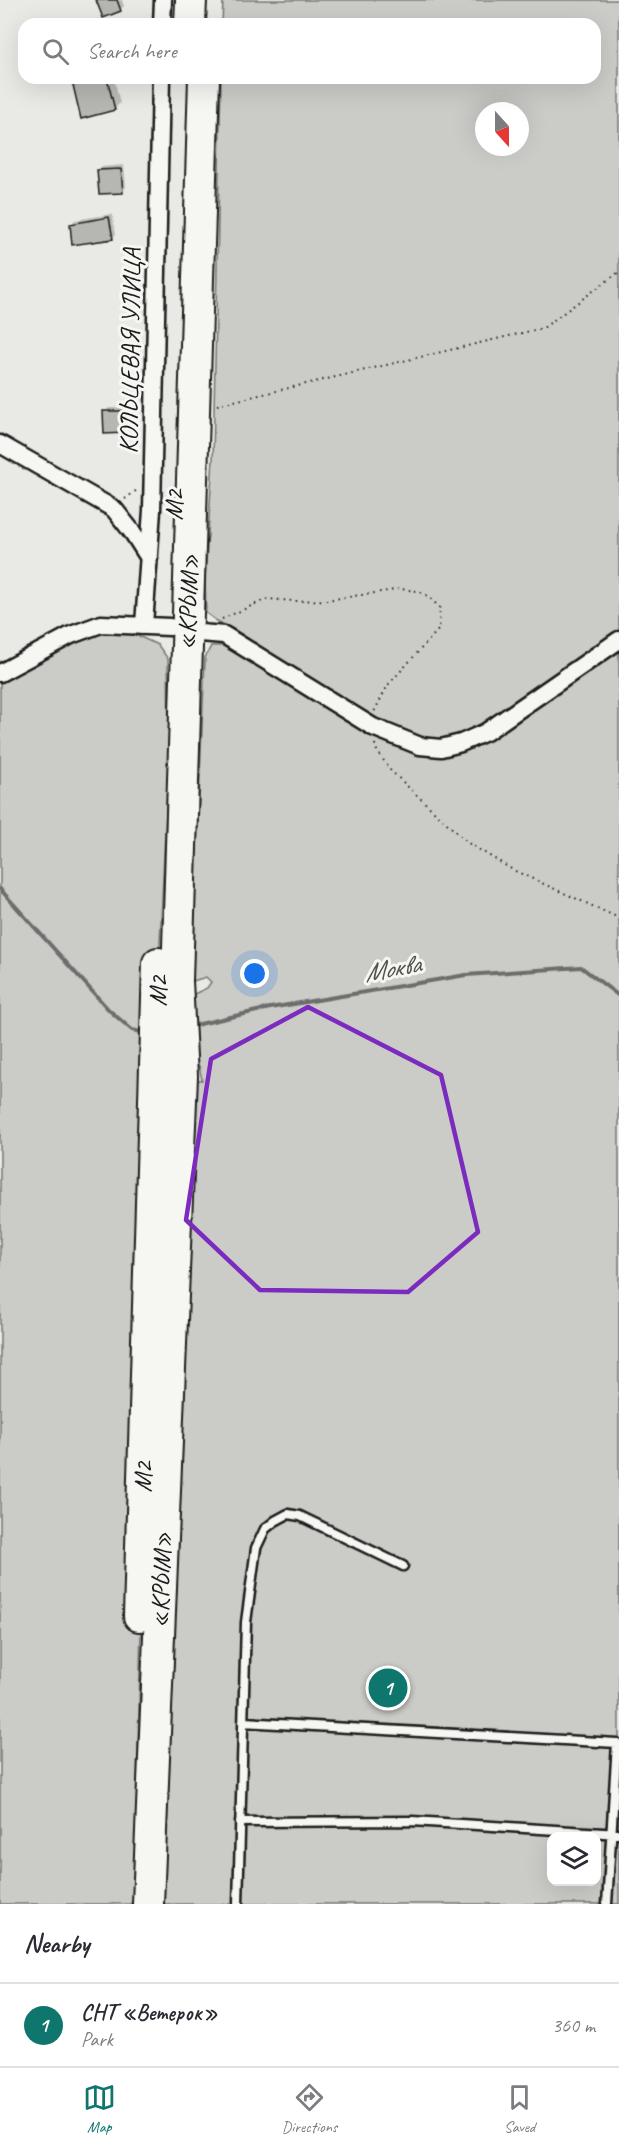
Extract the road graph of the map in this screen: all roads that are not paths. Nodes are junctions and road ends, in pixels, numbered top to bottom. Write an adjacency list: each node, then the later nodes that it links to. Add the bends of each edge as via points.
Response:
1 (163, 0): 4 (street)
2 (191, 0): 5 (highway)
3 (207, 0): 6 (highway)
4 (162, 18)
5 (190, 18)
6 (206, 18)
7 (161, 84): 11 (street, КОЛЬЦЕВАЯ УЛИЦА)
8 (188, 84): 12 (highway, М2)
9 (204, 84): 20 (highway, «КРЫМ», via 177,981 182,1076)
10 (0, 444): 11 (street, via 114,509)
11 (149, 558): 12 (street, КОЛЬЦЕВАЯ УЛИЦА)
12 (168, 628): 13 (street, via 224,635 373,727 420,746 441,748 486,732); 14 (street, via 102,624 71,635); 19 (highway, М2)
13 (619, 640)
14 (0, 673)
15 (403, 1566): 16 (lane, via 300,1516 288,1515 265,1529 256,1548 246,1622)
16 (243, 1722): 17 (lane); 18 (lane, via 617,1743)
17 (240, 1822): 18 (lane, via 412,1821); 21 (lane)
18 (615, 1834): 22 (lane)
19 (130, 1904)
20 (148, 1904)
21 (238, 1904)
22 (607, 1904)

